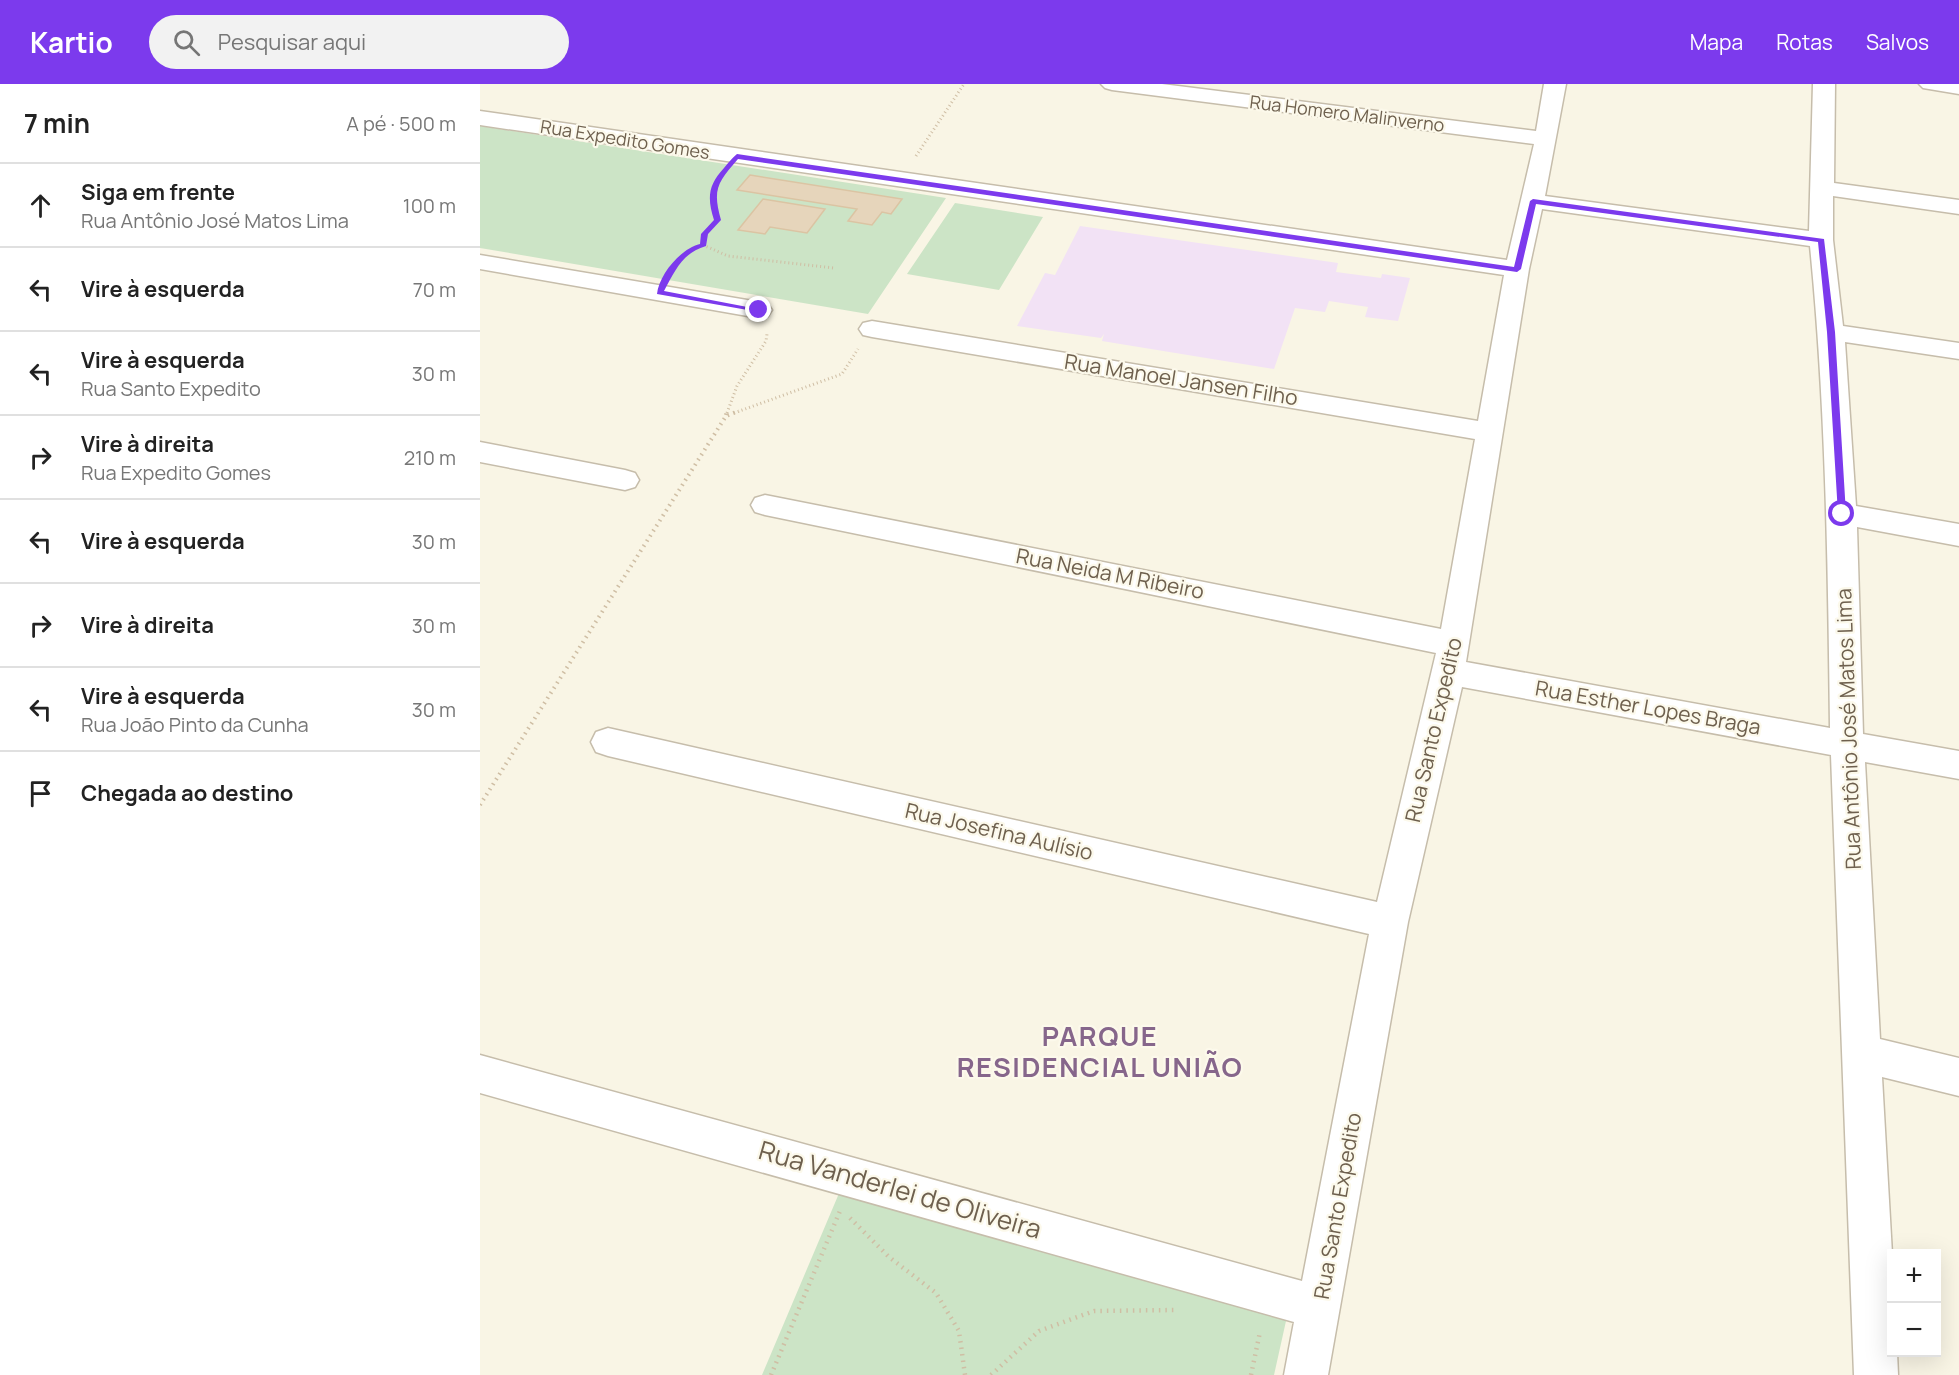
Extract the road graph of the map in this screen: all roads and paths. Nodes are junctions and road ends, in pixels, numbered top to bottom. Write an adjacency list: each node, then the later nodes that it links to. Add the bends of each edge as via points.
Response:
1 (964, 84): 10 (path)
2 (1112, 84): 8 (street, Rua Homero Malinverno)
3 (1555, 84): 8 (street, Rua Santo Expedito)
4 (1824, 84): 11 (street, Rua Antônio José Matos Lima)
5 (1930, 84): 6 (street)
6 (1959, 88)
7 (480, 118): 9 (street, Rua Expedito Gomes)
8 (1546, 139): 12 (street, Rua Santo Expedito)
9 (737, 156): 10 (street, Rua Expedito Gomes); 15 (path, via 718,178 712,192 717,220 704,234)
10 (900, 181): 18 (street, Rua Expedito Gomes)
11 (1823, 188): 13 (street); 14 (street, Rua Antônio José Matos Lima)
12 (1533, 201): 14 (street); 18 (street, Rua Santo Expedito)
13 (1959, 207)
14 (1821, 240): 22 (street, Rua Antônio José Matos Lima)
15 (703, 245): 17 (path, via 728,256); 19 (path, via 690,248 679,258)
16 (480, 262): 19 (street)
17 (834, 268)
18 (1517, 269): 25 (street, Rua Santo Expedito)
19 (659, 292): 20 (street)
20 (759, 310): 24 (path, via 769,321 766,341 737,386)
21 (872, 329): 24 (path, via 842,374); 25 (street, Rua Manoel Jansen Filho)
22 (1831, 332): 23 (street); 29 (street, Rua Antônio José Matos Lima)
23 (1959, 351)
24 (726, 416): 35 (path)
25 (1490, 432): 31 (street, Rua Santo Expedito)
26 (480, 452): 27 (street)
27 (625, 480)
28 (765, 505): 31 (street, Rua Neida M Ribeiro)
29 (1842, 514): 30 (street); 33 (street, Rua Antônio José Matos Lima)
30 (1959, 535)
31 (1452, 658): 33 (street, Rua Esther Lopes Braga); 36 (street, Rua Santo Expedito)
32 (608, 742): 36 (street, Rua Josefina Aulísio)
33 (1847, 743): 34 (street, Rua Esther Lopes Braga); 37 (street, Rua Antônio José Matos Lima)
34 (1959, 765)
35 (480, 806)
36 (1390, 922): 43 (street, Rua Santo Expedito)
37 (1862, 1053): 39 (street); 50 (street, Rua Antônio José Matos Lima)
38 (480, 1074): 43 (street, Rua Vanderlei de Oliveira)
39 (1959, 1077)
40 (841, 1209): 41 (path); 45 (path); 46 (path, via 889,1257 936,1293 959,1331)
41 (852, 1212)
42 (1172, 1303): 47 (path, via 1183,1308 1095,1311 1039,1331)
43 (1319, 1307): 49 (street, Rua Santo Expedito)
44 (1260, 1328): 48 (path)
45 (771, 1375)
46 (965, 1375)
47 (991, 1375)
48 (1251, 1375)
49 (1306, 1375)
50 (1876, 1375)

